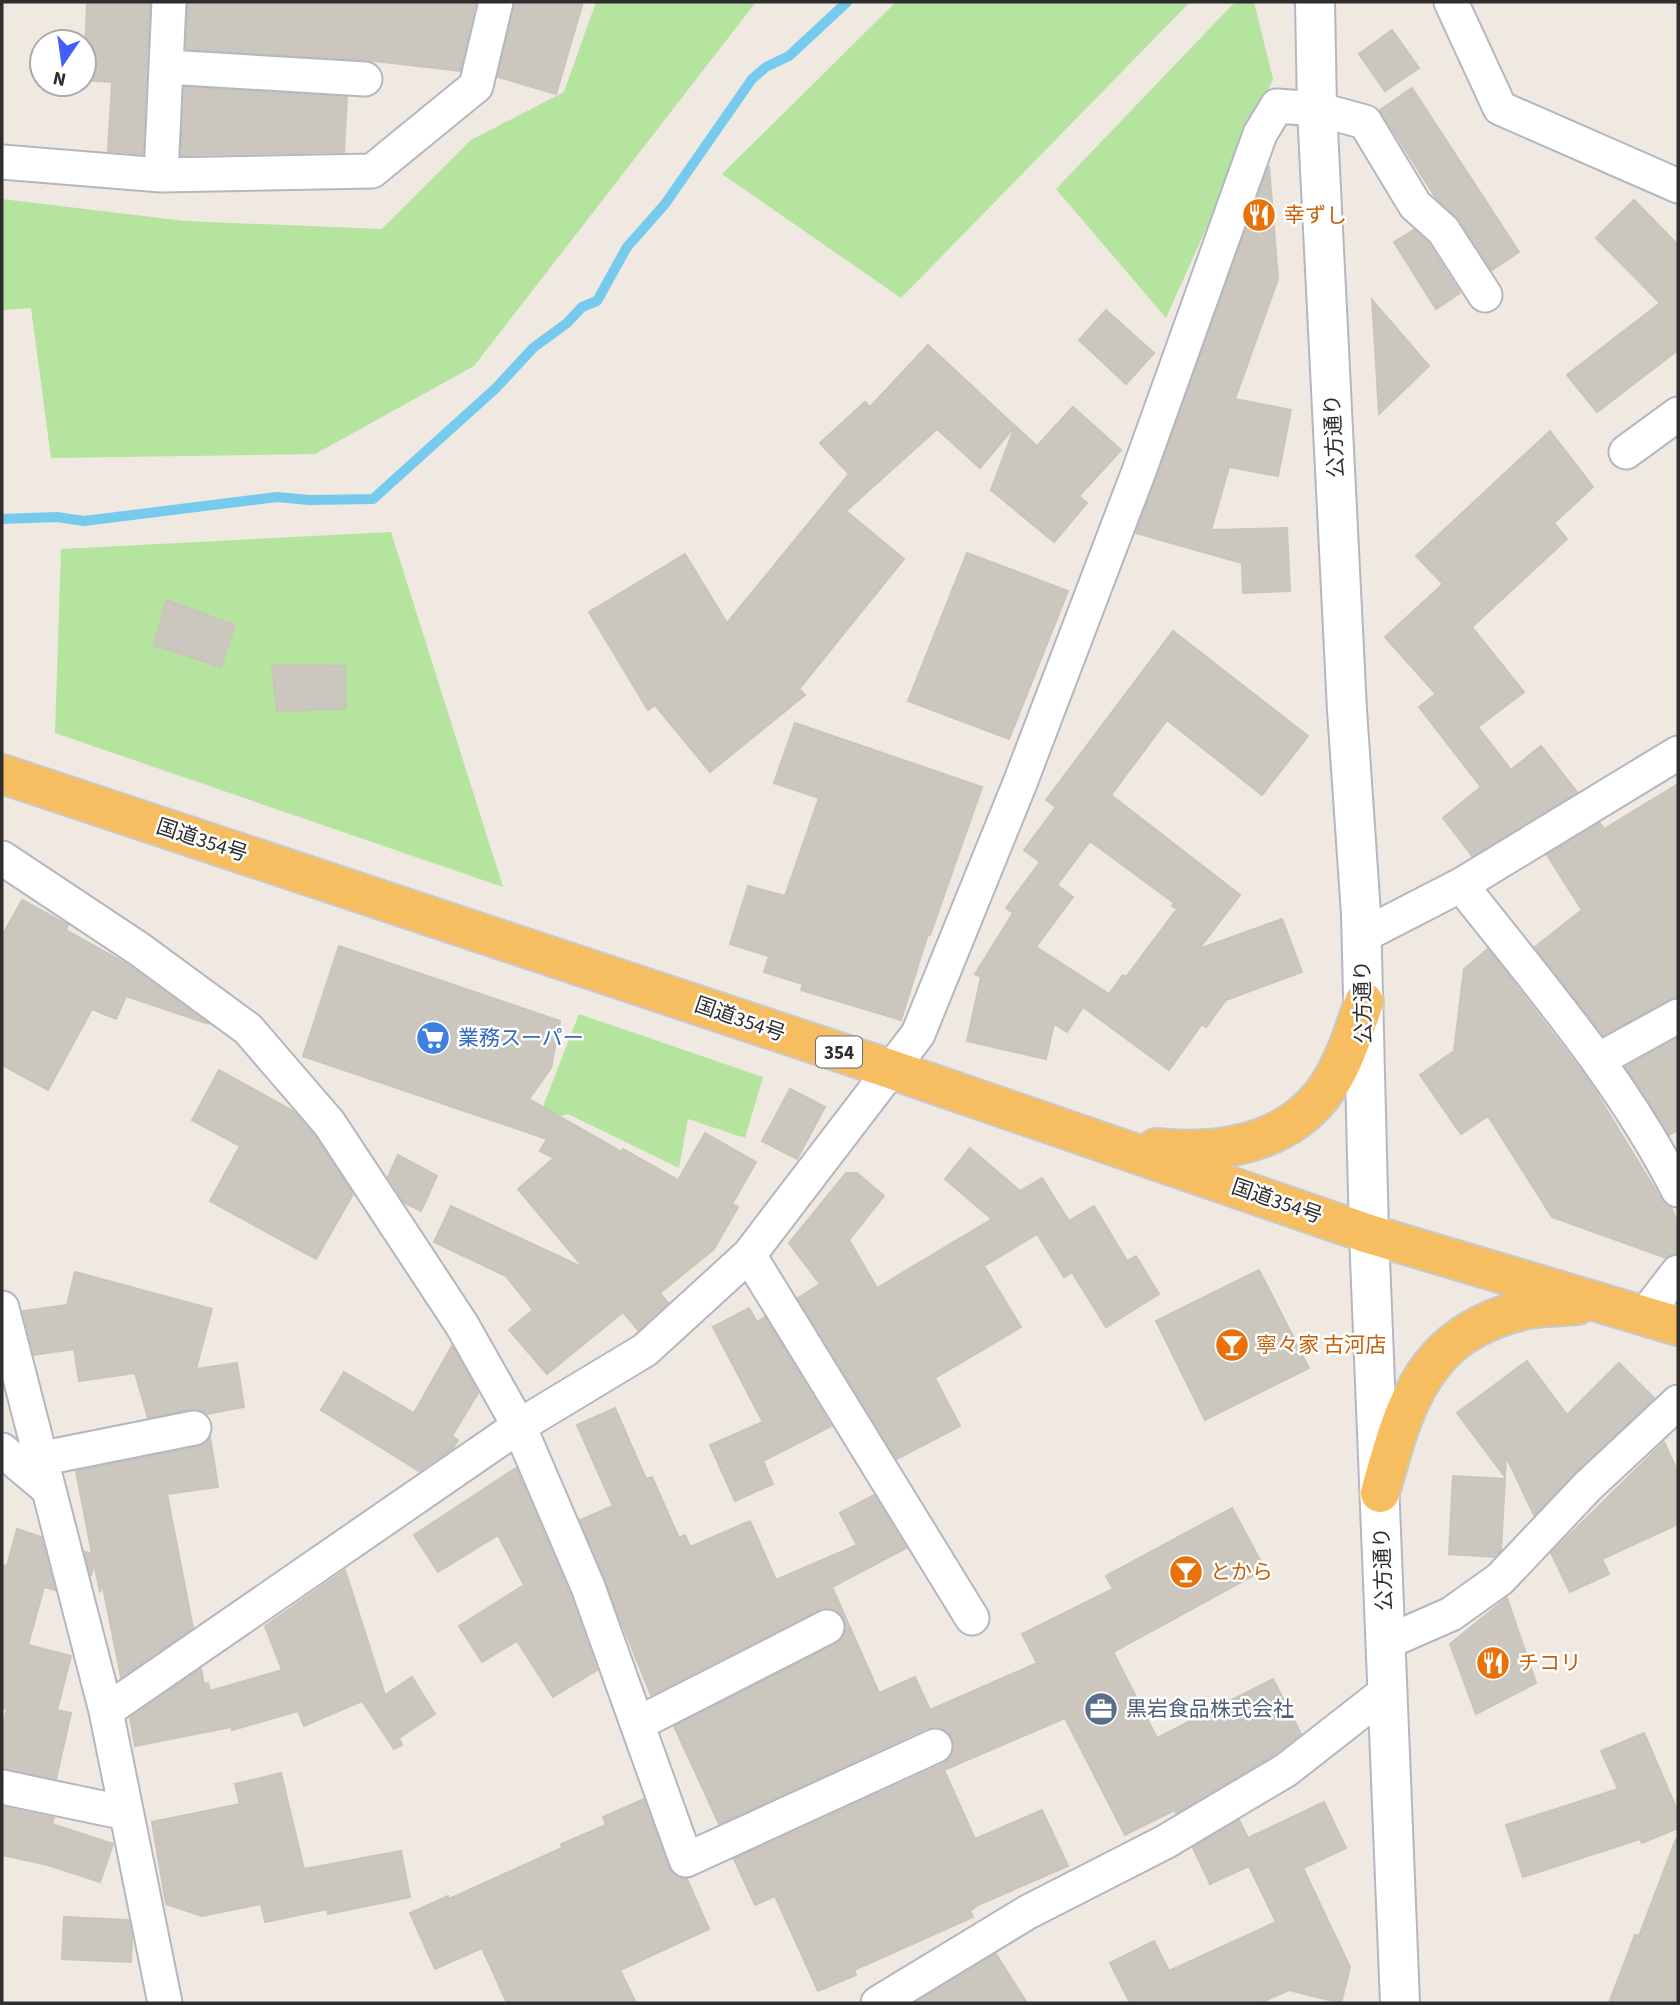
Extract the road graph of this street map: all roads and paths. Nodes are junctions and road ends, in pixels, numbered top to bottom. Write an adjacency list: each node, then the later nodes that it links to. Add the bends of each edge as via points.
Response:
1 (169, 2): 5 (street)
2 (496, 2): 9 (street, via 476,86 372,171)
3 (1315, 2): 7 (street, 公方通り)
4 (1451, 2): 10 (street, via 1500,108)
5 (167, 66): 6 (street); 9 (street)
6 (365, 79)
7 (1317, 109): 11 (street, via 1365,122 1415,205 1443,230); 18 (street, 公方通り); 22 (street, via 1277,106 1260,134 1020,783 918,1034)
8 (2, 162): 9 (street)
9 (161, 175)
10 (1678, 186)
11 (1485, 295)
12 (1678, 414): 13 (street)
13 (1626, 452)
14 (1678, 753): 17 (street)
15 (2, 774): 22 (highway, 国道354号 / 354)
16 (2, 858): 32 (street, via 139,948 248,1029 329,1123 462,1325)
17 (1461, 885): 18 (street); 21 (street)
18 (1362, 936): 19 (street, 公方通り)
19 (1364, 1003): 23 (highway, via 1346,1055 1322,1096 1289,1124 1244,1146 1193,1152); 25 (street, 公方通り)
20 (1678, 1016): 21 (street)
21 (1598, 1060): 24 (street, via 1656,1147)
22 (890, 1069): 23 (highway, 国道354号 / 354); 26 (street)
23 (1102, 1142): 25 (highway, 国道354号 / 354)
24 (1678, 1190)
25 (1369, 1234): 28 (highway, 国道354号 / 354); 36 (street, 公方通り)
26 (749, 1255): 32 (street, via 645,1350); 37 (street)
27 (1678, 1272): 30 (street)
28 (1600, 1303): 30 (highway, 国道354号 / 354); 36 (highway, via 1524,1309 1486,1323 1450,1344 1420,1378 1400,1419)
29 (2, 1308): 35 (street)
30 (1661, 1321)
31 (1678, 1402): 39 (street, via 1587,1486 1500,1579 1451,1614)
32 (519, 1426): 41 (street); 42 (street, via 589,1587)
33 (194, 1428): 35 (street)
34 (2, 1450): 35 (street)
35 (43, 1473): 41 (street)
36 (1380, 1493): 39 (street, 公方通り)
37 (972, 1618)
38 (827, 1627): 42 (street)
39 (1385, 1643): 40 (street, 公方通り)
40 (1387, 1691): 47 (street, via 1286,1770 1165,1842 1028,1912); 48 (street, 公方通り)
41 (106, 1711): 45 (street)
42 (637, 1724): 43 (street, via 687,1860)
43 (935, 1746)
44 (2, 1787): 45 (street)
45 (126, 1813): 46 (street)
46 (165, 2003)
47 (878, 2003)
48 (1400, 2003)

